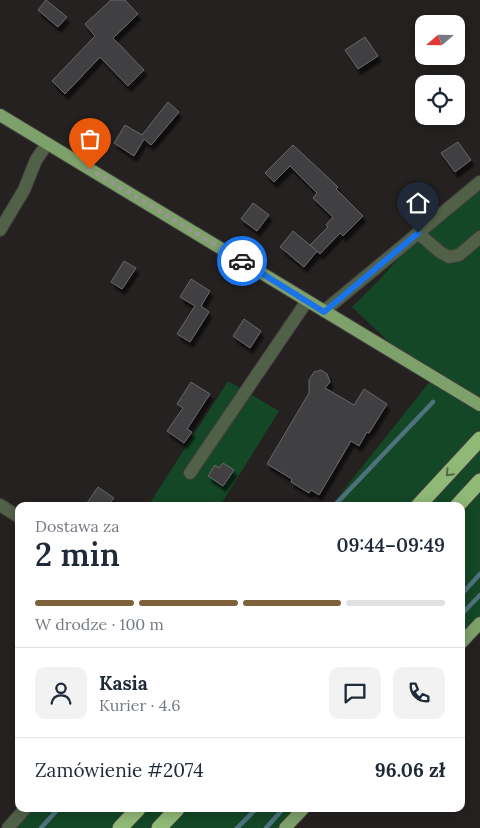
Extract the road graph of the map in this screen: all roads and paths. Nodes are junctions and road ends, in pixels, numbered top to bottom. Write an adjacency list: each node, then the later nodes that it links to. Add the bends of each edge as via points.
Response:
1 (0, 115): 2 (main road)
2 (47, 144): 4 (street); 7 (main road)
3 (480, 182): 5 (street)
4 (0, 230)
5 (418, 233): 6 (street, via 449,257 459,255); 8 (street)
6 (480, 237)
7 (307, 301): 8 (main road); 11 (street)
8 (324, 312): 9 (main road)
9 (480, 405)
10 (480, 439): 13 (highway, one-way to 13)
11 (190, 473)
12 (480, 481): 14 (highway)
13 (422, 502)
14 (461, 502)
15 (0, 505): 16 (street)
16 (15, 514)
17 (480, 623): 18 (main road)
18 (465, 639)
19 (22, 812): 23 (street)
20 (135, 812): 24 (highway)
21 (174, 812): 25 (highway)
22 (300, 812): 26 (main road)
23 (8, 828)
24 (120, 828)
25 (159, 828)
26 (285, 828)

